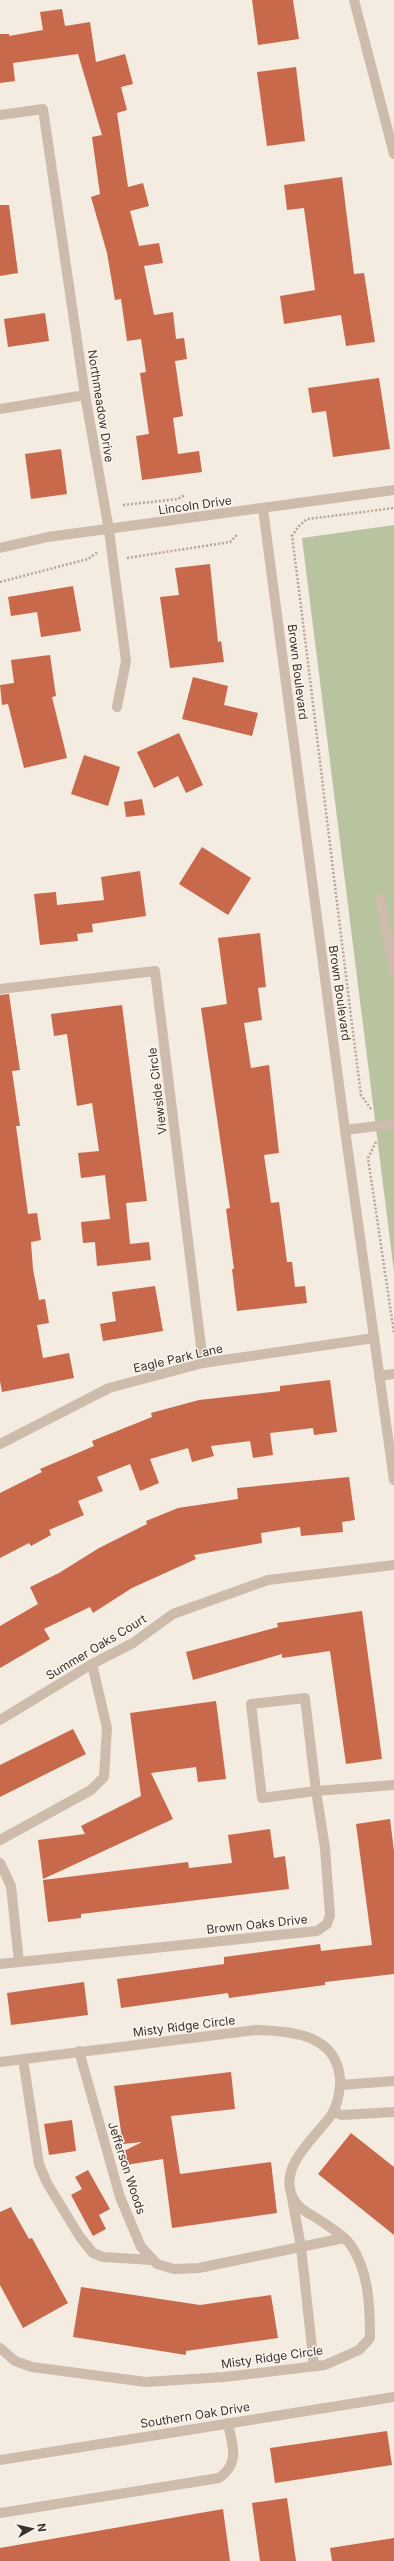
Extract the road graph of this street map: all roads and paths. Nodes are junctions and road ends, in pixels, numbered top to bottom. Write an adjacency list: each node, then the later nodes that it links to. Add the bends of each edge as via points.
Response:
1 (354, 0): 3 (street)
2 (0, 115): 4 (street, Northmeadow Drive, via 43,109)
3 (394, 154)
4 (85, 395): 5 (street); 11 (street, Northmeadow Drive)
5 (0, 409)
6 (394, 490): 10 (street, Lincoln Drive)
7 (185, 495): 8 (path, via 178,499)
8 (123, 505)
9 (394, 508): 21 (path, via 307,519 292,536 361,1095)
10 (263, 509): 11 (street, Lincoln Drive); 23 (street, Brown Boulevard)
11 (109, 530): 13 (street, Lincoln Drive, via 48,537); 17 (street, Northmeadow Drive, via 126,661)
12 (237, 535): 15 (path, via 230,542)
13 (0, 548)
14 (99, 551): 16 (path, via 88,559)
15 (127, 558)
16 (0, 582)
17 (117, 707)
18 (380, 899): 19 (street)
19 (394, 970)
20 (0, 989): 27 (street, Viewside Circle, via 155,971)
21 (371, 1109)
22 (394, 1124): 23 (street)
23 (345, 1130): 26 (street, Brown Boulevard)
24 (376, 1142): 25 (path, via 368,1158)
25 (394, 1333)
26 (374, 1338): 27 (street, Eagle Park Lane); 29 (street, Brown Boulevard)
27 (203, 1363): 30 (street, Eagle Park Lane, via 109,1388)
28 (394, 1374): 29 (street)
29 (380, 1376): 31 (street, Brown Boulevard)
30 (0, 1444)
31 (394, 1480)
32 (394, 1565): 33 (street, Summer Oaks Court, via 268,1580 173,1614 133,1643)
33 (92, 1664): 34 (street, Summer Oaks Court); 37 (street, via 107,1728 104,1777 91,1790)
34 (0, 1720)
35 (394, 1785): 36 (street)
36 (316, 1791): 36 (street, via 306,1698 250,1704 262,1798); 39 (street, Brown Oaks Drive, via 325,1848 330,1915 327,1924 317,1931)
37 (0, 1840)
38 (0, 1863): 39 (street, via 11,1886)
39 (19, 1962): 40 (street, Brown Oaks Drive)
40 (0, 1964)
41 (79, 2051): 42 (street, Misty Ridge Circle); 45 (street, Misty Ridge Circle, via 256,2030 297,2032 330,2050 339,2067); 51 (street, Jefferson Woods, via 120,2197 141,2247)
42 (23, 2059): 43 (street, Misty Ridge Circle); 51 (street, via 39,2164 47,2183 80,2237 93,2253 103,2257)
43 (0, 2062)
44 (394, 2081): 45 (street)
45 (340, 2085): 46 (street, Misty Ridge Circle)
46 (333, 2112): 47 (street, via 342,2115); 48 (street, Misty Ridge Circle, via 293,2166 288,2181)
47 (394, 2112)
48 (292, 2198): 49 (street, Misty Ridge Circle, via 302,2210); 50 (street)
49 (344, 2238): 50 (street, Jefferson Woods); 53 (street, Misty Ridge Circle, via 350,2244 359,2263 370,2296 370,2338 359,2350)
50 (301, 2247): 51 (street, Jefferson Woods, via 200,2268 174,2269 157,2264); 53 (street)
51 (153, 2260)
52 (0, 2348): 53 (street, Misty Ridge Circle, via 15,2361 32,2366 146,2382 224,2377)
53 (314, 2366)
54 (394, 2397): 55 (street, Southern Oak Drive)
55 (228, 2423): 56 (street, Southern Oak Drive); 57 (street, via 234,2457 229,2470 219,2478)
56 (0, 2460)
57 (0, 2513)

